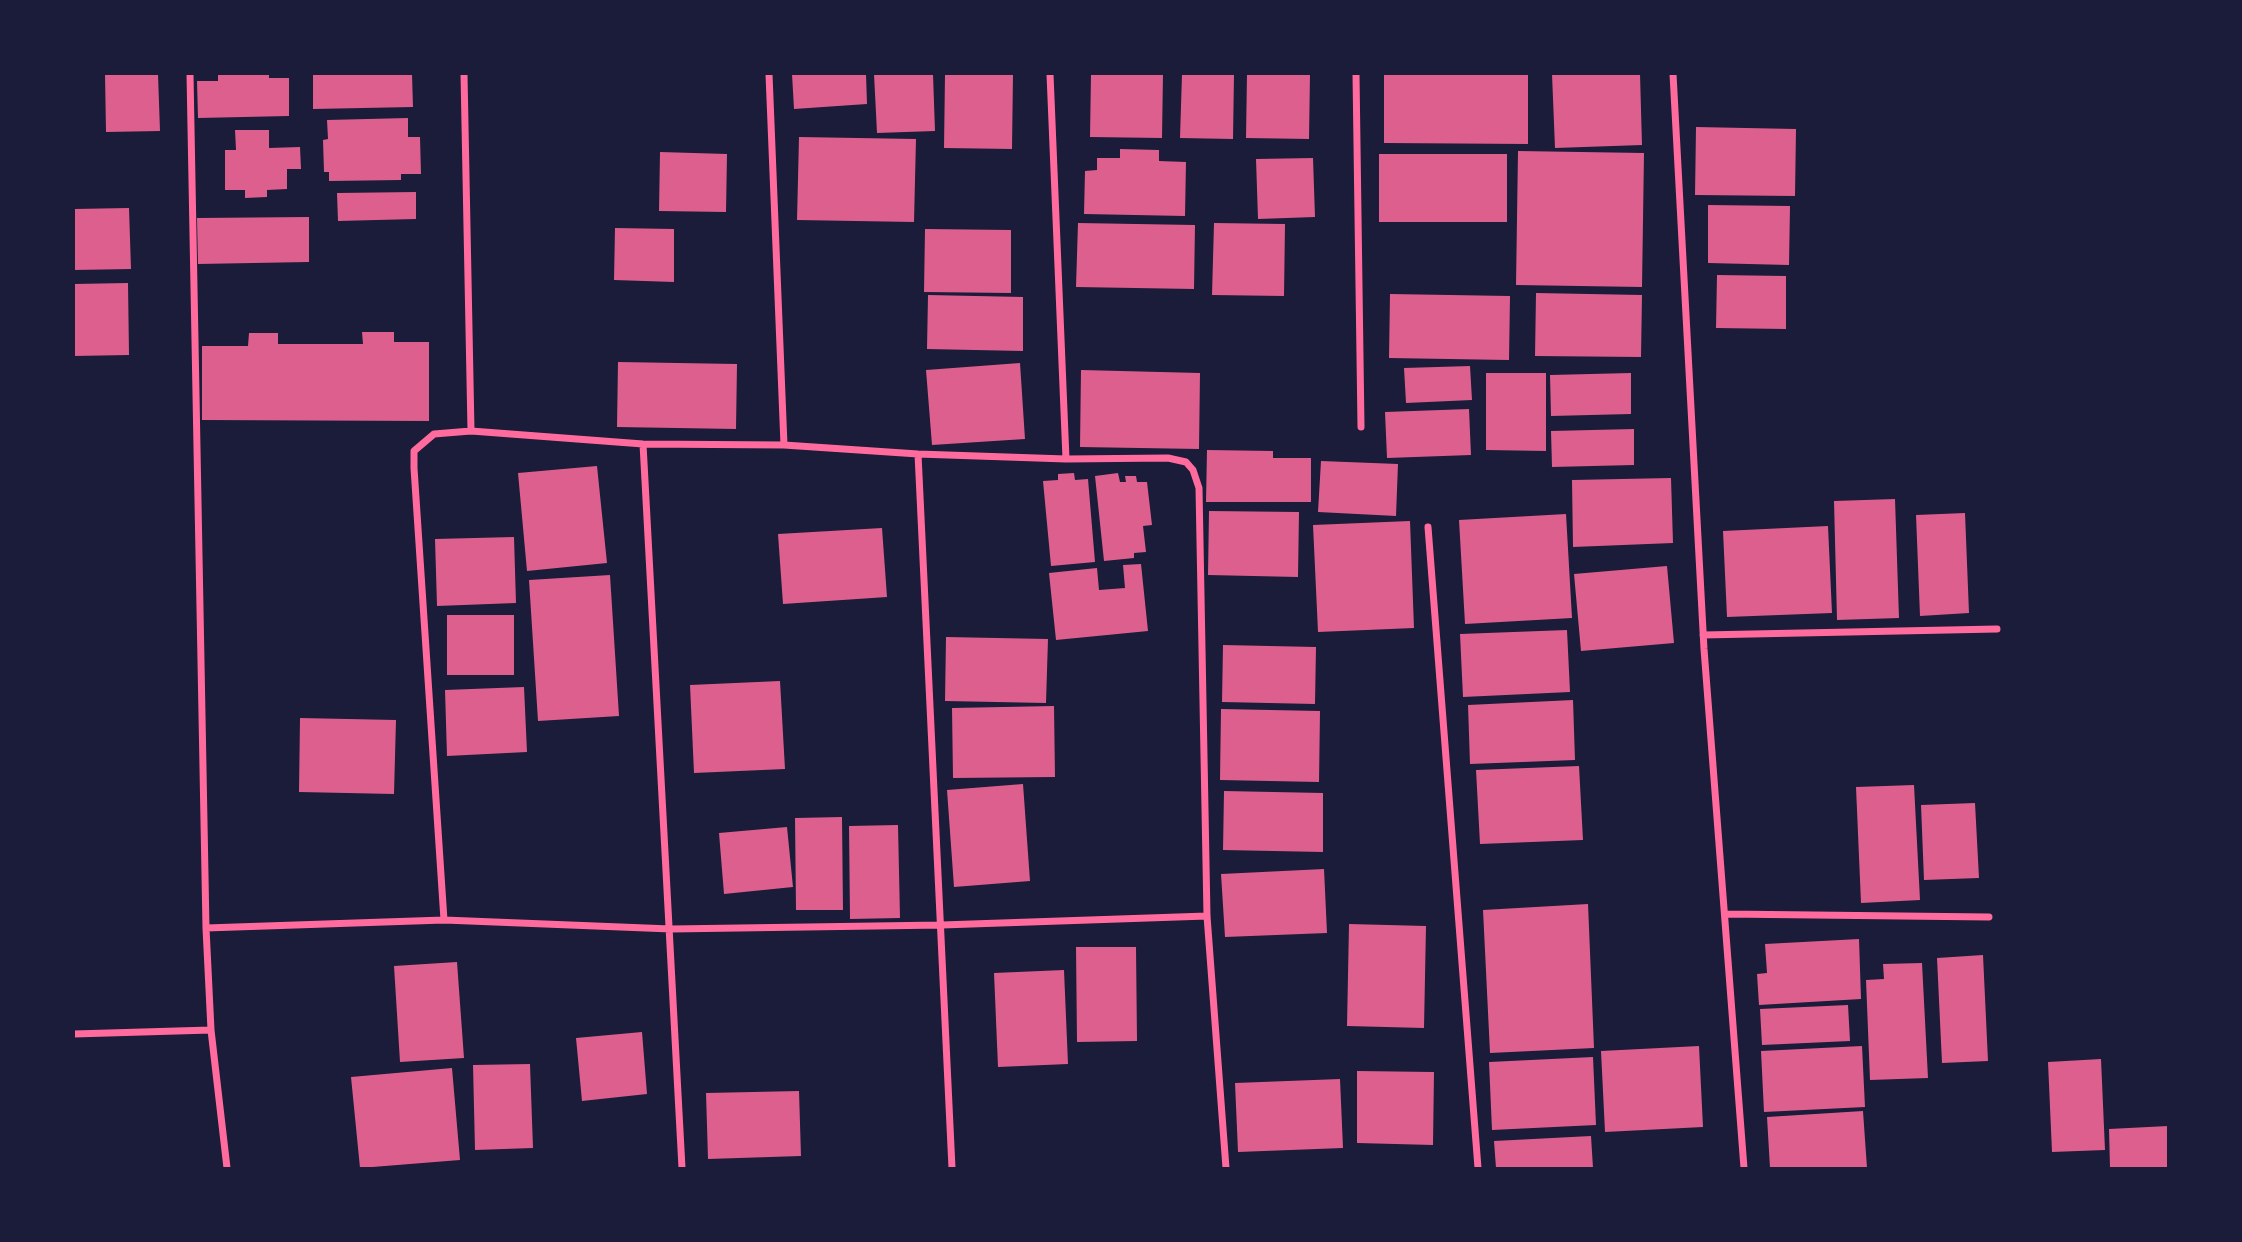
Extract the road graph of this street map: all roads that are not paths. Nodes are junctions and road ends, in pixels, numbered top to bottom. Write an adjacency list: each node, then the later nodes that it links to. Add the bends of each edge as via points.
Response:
1 (190, 74): 21 (street)
2 (464, 74): 8 (street)
3 (769, 74): 10 (street)
4 (1050, 74): 12 (street)
5 (1356, 74): 7 (street)
6 (1673, 74): 15 (street)
7 (1361, 427)
8 (471, 431): 9 (street); 19 (street, via 434,434 414,451)
9 (643, 444): 10 (street); 22 (street)
10 (783, 445): 11 (street)
11 (918, 454): 12 (street); 20 (street)
12 (1066, 459): 17 (street, via 1168,458 1186,462 1196,479)
13 (1428, 527): 29 (street)
14 (1997, 629): 15 (street)
15 (1703, 635): 16 (street)
16 (1726, 914): 18 (street); 30 (street)
17 (1207, 916): 20 (street); 28 (street)
18 (1989, 917)
19 (444, 920): 21 (street); 22 (street)
20 (942, 925): 22 (street); 27 (street)
21 (206, 928): 23 (street)
22 (671, 929): 26 (street)
23 (211, 1030): 24 (street); 25 (street)
24 (74, 1034)
25 (228, 1168)
26 (682, 1168)
27 (953, 1168)
28 (1226, 1168)
29 (1478, 1168)
30 (1744, 1168)

